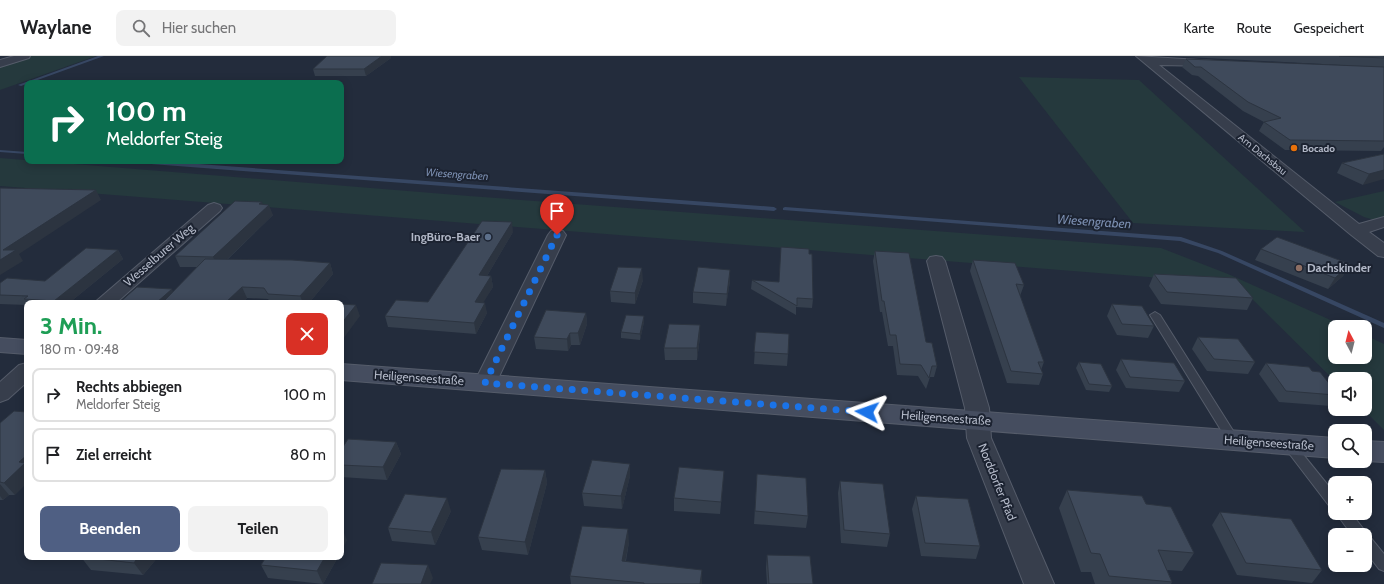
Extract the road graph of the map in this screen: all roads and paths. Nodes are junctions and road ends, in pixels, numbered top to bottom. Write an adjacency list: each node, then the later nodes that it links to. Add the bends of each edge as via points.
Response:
1 (25, 56): 3 (street)
2 (1144, 58): 4 (street); 7 (street, Am Dachsbau)
3 (0, 64)
4 (1218, 64)
5 (214, 208): 11 (street, Wesselburer Weg)
6 (1384, 222): 7 (street)
7 (1356, 230): 9 (street, Am Dachsbau)
8 (557, 235): 17 (street)
9 (1384, 252)
10 (936, 261): 19 (street, Norddorfer Pfad, via 977,408)
11 (107, 300)
12 (1155, 315): 20 (lane)
13 (0, 345): 14 (main road)
14 (24, 347)
15 (344, 372): 17 (main road, Heiligenseestraße)
16 (24, 373): 18 (street)
17 (485, 383): 19 (main road, Heiligenseestraße)
18 (0, 394)
19 (978, 421): 20 (main road, Heiligenseestraße); 30 (street, Norddorfer Pfad, via 978,438)
20 (1234, 441): 21 (main road, Heiligenseestraße)
21 (1289, 445): 22 (main road, Heiligenseestraße); 25 (lane)
22 (1328, 448)
23 (1372, 451): 24 (main road)
24 (1384, 452)
25 (1328, 494)
26 (1348, 520): 27 (lane)
27 (1355, 528)
28 (1372, 550): 29 (lane)
29 (1384, 565)
30 (1039, 584)

